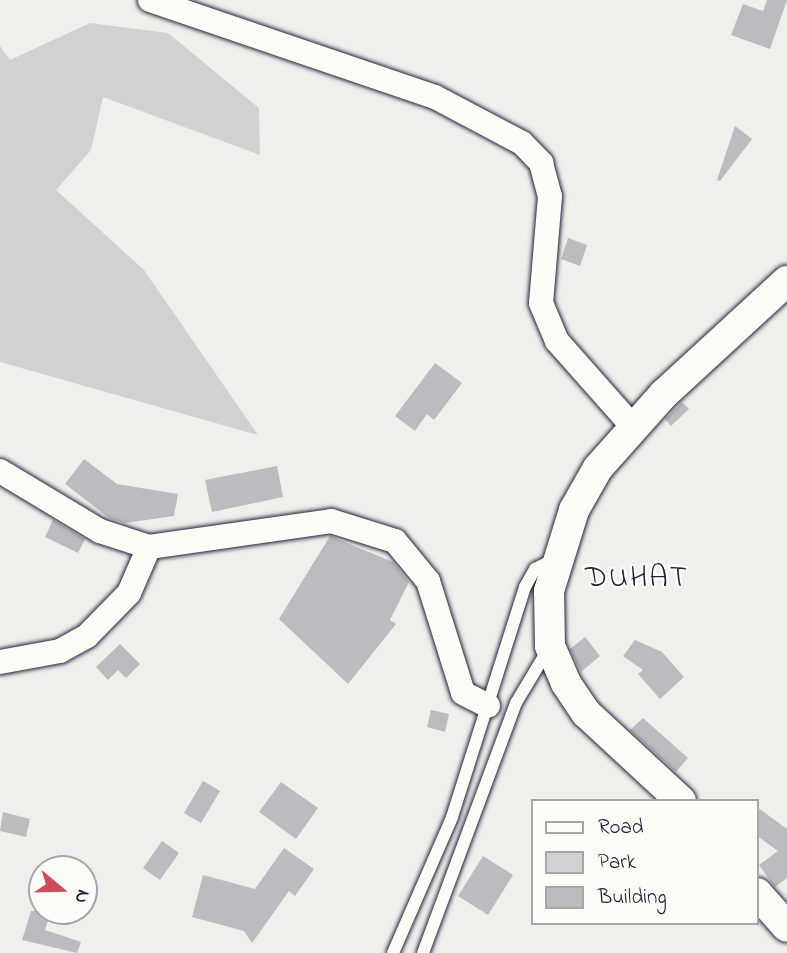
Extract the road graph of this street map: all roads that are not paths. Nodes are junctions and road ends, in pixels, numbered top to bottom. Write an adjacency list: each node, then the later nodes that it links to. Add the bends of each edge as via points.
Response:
1 (150, 0): 3 (street, via 435,97 522,143 541,163 550,196 541,303 557,341)
2 (787, 281): 3 (street)
3 (633, 427): 6 (street, via 598,468)
4 (0, 471): 5 (street, via 100,531)
5 (149, 547): 8 (street, via 129,593 88,636 60,651); 9 (street, via 331,521 395,541 428,580 463,693)
6 (557, 558): 7 (street, via 549,591); 9 (lane, via 545,560 526,587)
7 (550, 646): 10 (street, via 586,713); 14 (lane, via 516,702)
8 (0, 663)
9 (488, 706): 13 (lane, via 426,884)
10 (679, 799)
11 (759, 895): 12 (street)
12 (787, 927)
13 (393, 953)
14 (423, 953)

